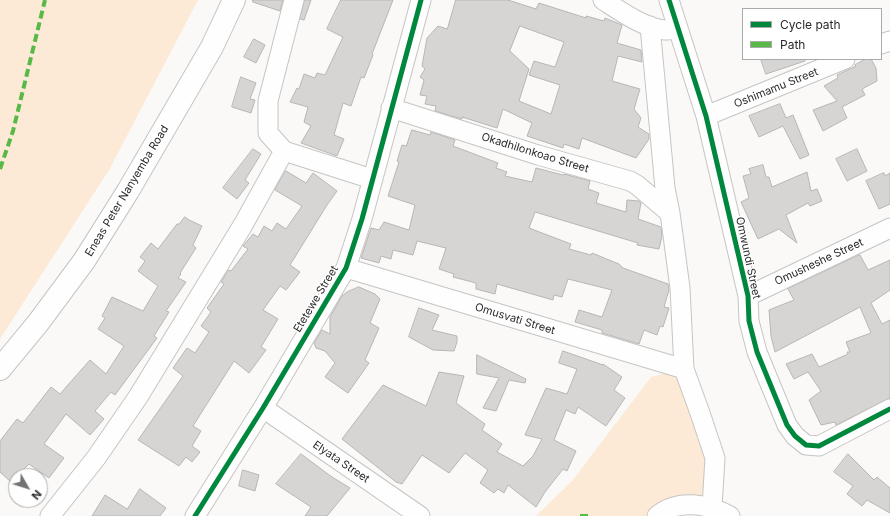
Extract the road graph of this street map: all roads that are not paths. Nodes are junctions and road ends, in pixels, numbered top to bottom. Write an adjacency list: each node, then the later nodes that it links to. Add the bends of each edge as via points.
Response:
1 (234, 0): 17 (main road, Eneas Peter Nanyemba Road, via 212,47 84,261)
2 (294, 0): 11 (street, via 268,101 268,133)
3 (421, 0): 9 (street, Etetewe Street)
4 (603, 0): 6 (street)
5 (669, 0): 7 (street, Omwundi Street)
6 (650, 26): 7 (street, via 665,30); 13 (street, via 663,168)
7 (678, 29): 10 (street, Omwundi Street)
8 (843, 60): 10 (street, Oshimamu Street)
9 (391, 108): 12 (street, Etetewe Street); 13 (street, Okadhilonkoao Street, via 538,155 630,181)
10 (706, 116): 16 (street, Omwundi Street)
11 (284, 151): 12 (street); 22 (street, via 243,225 138,397 96,458)
12 (372, 179): 15 (street, Etetewe Street)
13 (670, 213): 18 (street, via 680,288)
14 (890, 228): 16 (street, Omusheshe Street)
15 (346, 268): 18 (street, Omusvati Street); 19 (street, Etetewe Street)
16 (748, 296): 20 (street, Omwundi Street, via 749,321 757,352 787,425 806,445 819,446)
17 (0, 369)
18 (684, 369): 21 (street, via 715,458)
19 (263, 408): 23 (street, Etetewe Street); 24 (street, Elyata Street)
20 (890, 409)
21 (712, 507): 25 (street, via 684,504); 26 (street)
22 (50, 516)
23 (194, 516)
24 (420, 516)
25 (658, 516)
26 (730, 516)

